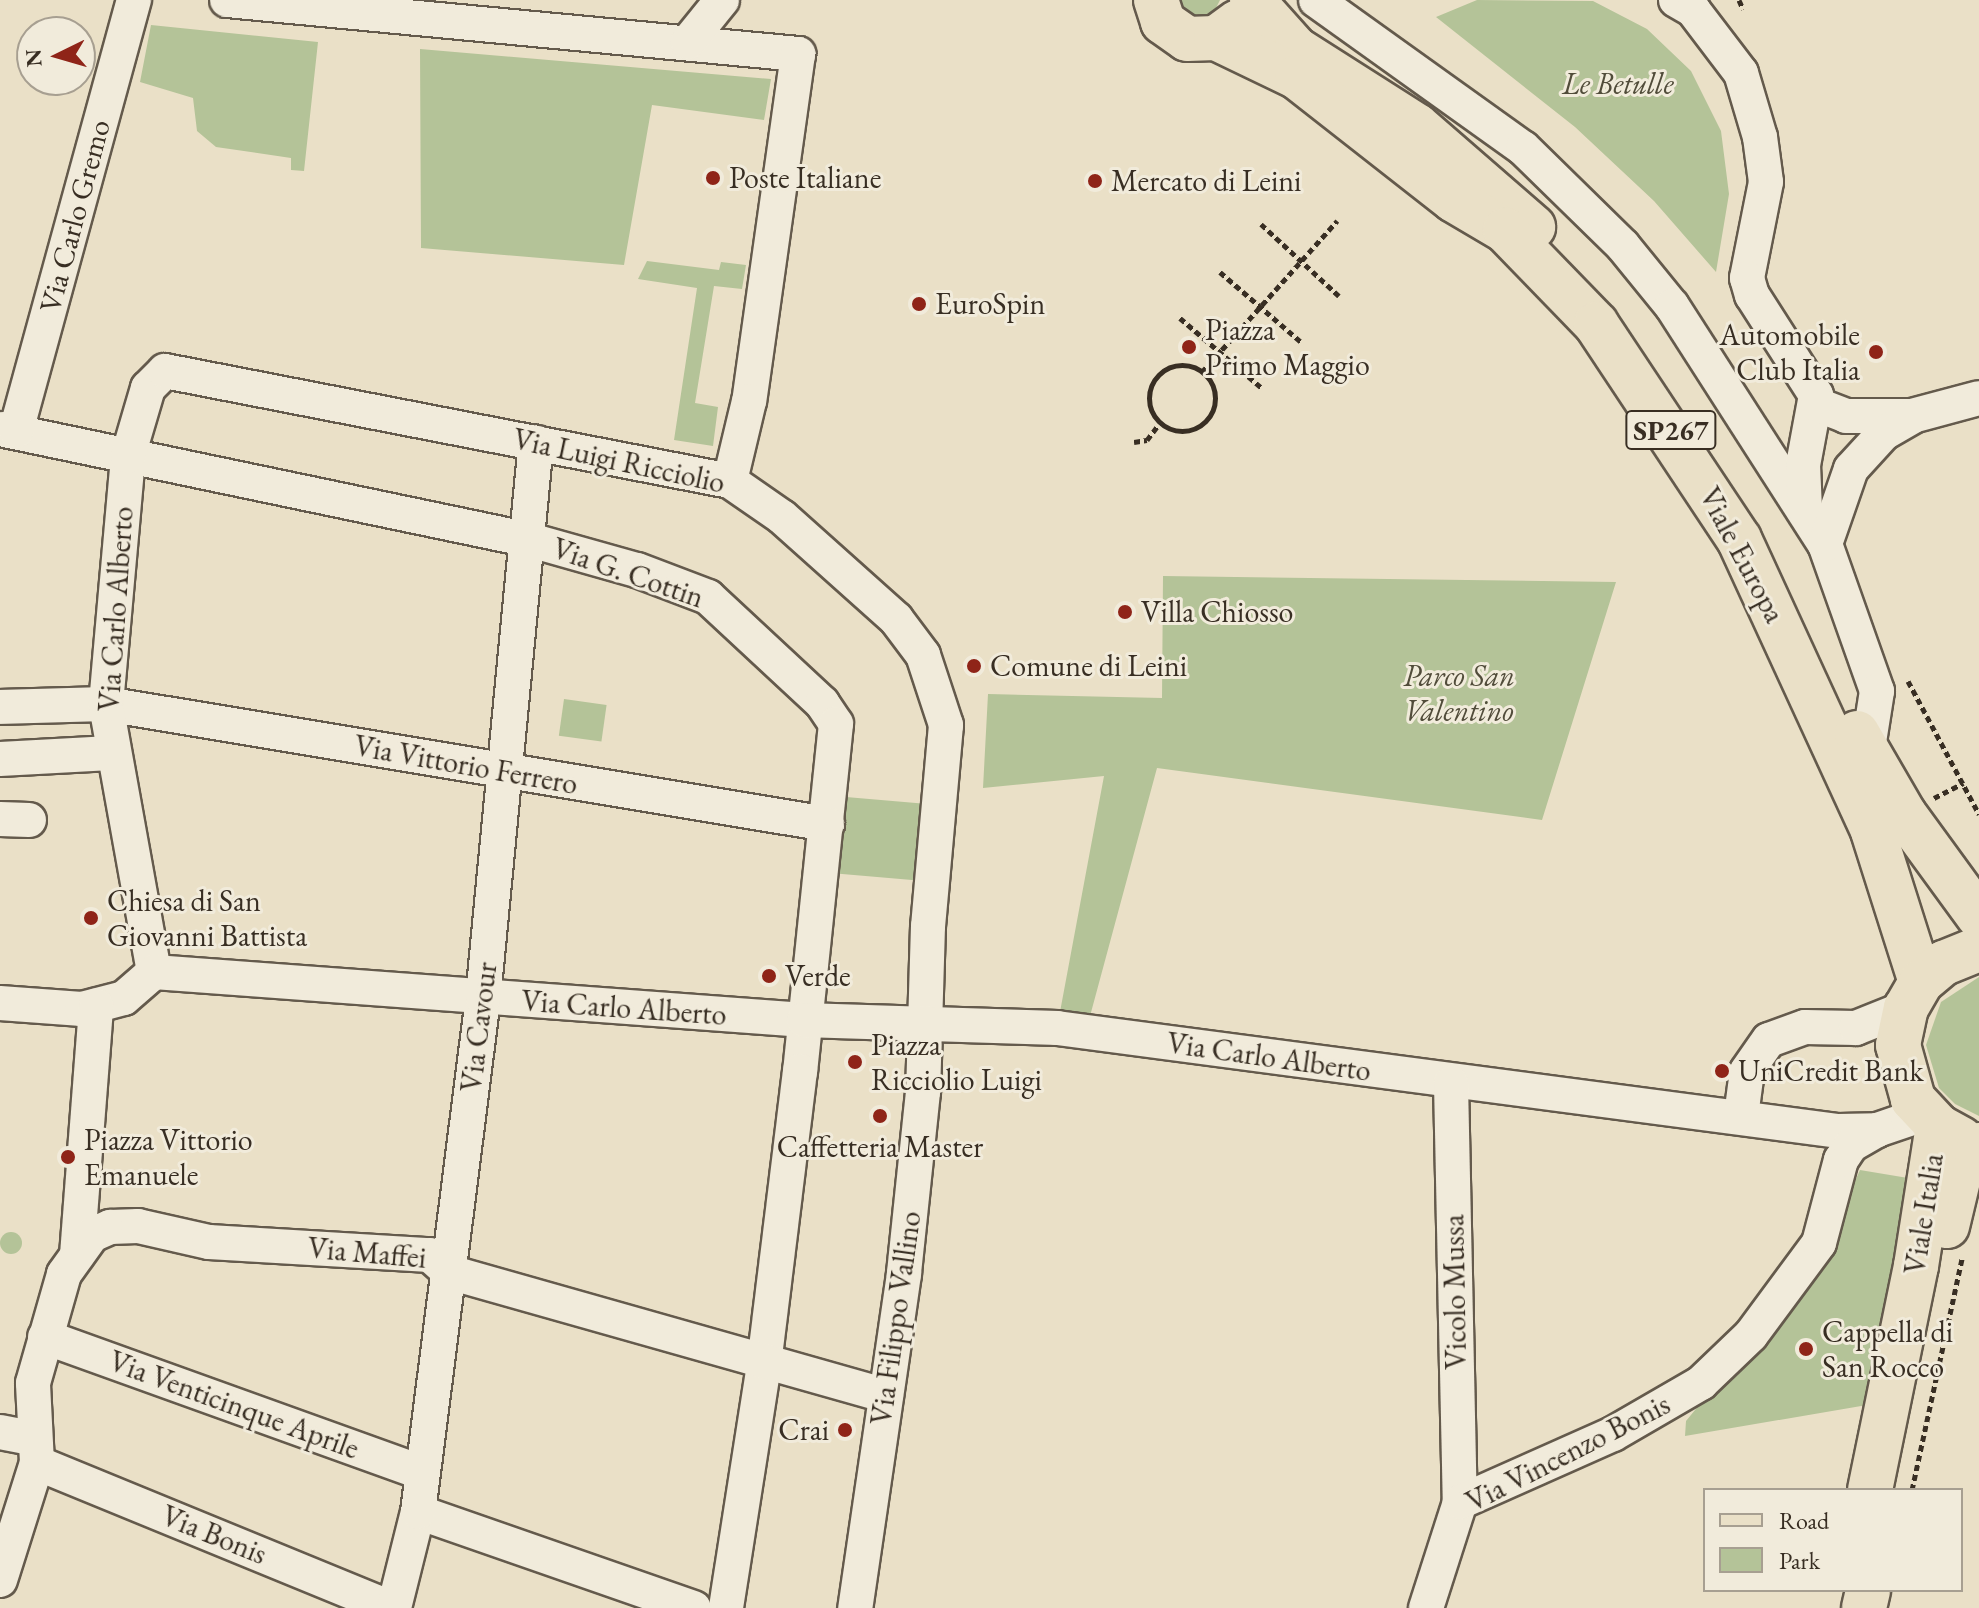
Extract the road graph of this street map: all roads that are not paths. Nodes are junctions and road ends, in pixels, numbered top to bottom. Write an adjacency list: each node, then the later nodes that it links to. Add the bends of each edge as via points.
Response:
1 (134, 0): 14 (street, Via Carlo Gremo)
2 (227, 0): 10 (street)
3 (722, 0): 10 (street)
4 (1156, 0): 9 (main road, Viale Europa, via 1163,22 1174,32 1202,41)
5 (1245, 0): 9 (main road, via 1240,20)
6 (1252, 0): 24 (main road, Viale Europa / SP267, via 1296,49 1354,82 1473,170 1615,313 1661,373 1760,534)
7 (1316, 0): 18 (street, via 1523,148 1623,246 1672,306)
8 (1676, 0): 12 (street, via 1693,10 1741,73 1760,137 1766,182 1747,278 1752,295 1813,385)
9 (1216, 38): 31 (main road, Viale Europa / SP267, via 1297,77 1454,200 1505,230 1596,324 1674,436 1760,581 1873,831)
10 (688, 42): 17 (street, via 798,54 749,401)
11 (1979, 398): 13 (street)
12 (1818, 405): 13 (street, via 1846,416); 18 (street, via 1803,465)
13 (1912, 416): 20 (street, via 1863,451 1840,493)
14 (8, 430): 16 (street)
15 (536, 443): 16 (street, Via Luigi Ricciolio, via 165,371 148,388); 17 (street, Via Luigi Ricciolio); 19 (street, Via Cavour)
16 (128, 456): 19 (street, Via G. Cottin); 21 (street, Via Carlo Alberto)
17 (730, 481): 36 (street, Via Luigi Ricciolio, via 782,517 896,619 923,655 946,725)
18 (1805, 510): 20 (street)
19 (530, 540): 26 (street, Via Cavour); 27 (street, Via G. Cottin, via 637,570 708,597 768,650 836,724)
20 (1825, 544): 24 (street, via 1877,691)
21 (106, 704): 22 (street, Via Vittorio Ferrero); 23 (street, Via Carlo Alberto); 26 (street, Via Vittorio Ferrero)
22 (0, 707)
23 (111, 753): 25 (street); 30 (street, Via Carlo Alberto, via 136,857)
24 (1867, 755): 28 (main road, Viale Europa / SP267)
25 (0, 759)
26 (506, 772): 27 (street, Via Vittorio Ferrero); 32 (street, Via Cavour)
27 (827, 824): 35 (street, Via G. Cottin)
28 (1979, 917)
29 (1979, 949): 31 (main road, via 1944,963)
30 (154, 972): 32 (street, Via Carlo Alberto); 34 (street, via 124,998)
31 (1914, 995): 38 (street, via 1856,1028 1805,1027 1769,1040 1747,1071); 39 (main road, via 1900,1064)
32 (483, 998): 35 (street, Via Carlo Alberto); 43 (street, Via Cavour)
33 (0, 1003): 34 (street)
34 (96, 1006): 42 (street)
35 (804, 1020): 36 (street, Via Carlo Alberto); 45 (street, Via G. Cottin)
36 (922, 1027): 37 (street, Via Carlo Alberto, via 1086,1031); 46 (street, Via Filippo Vallino, via 923,1092)
37 (1451, 1083): 38 (street, Via Carlo Alberto); 51 (street, Vicolo Mussa)
38 (1741, 1116): 40 (street, Via Carlo Alberto, via 1791,1127)
39 (1931, 1120): 40 (street, Via Carlo Alberto); 41 (main road); 49 (main road, Viale Italia, via 1916,1266)
40 (1877, 1130): 51 (street, Via Vincenzo Bonis, via 1851,1145 1841,1160 1819,1243 1751,1335 1701,1383 1558,1462)
41 (1979, 1145): 50 (main road, Viale Italia, via 1960,1172)
42 (77, 1255): 43 (street, Via Maffei, via 92,1235 124,1225 209,1242 430,1255); 44 (street, Via Maffei, via 64,1274)
43 (449, 1272): 45 (street, Via Maffei); 48 (street, Via Cavour)
44 (45, 1337): 47 (street, Via Maffei); 48 (street, Via Venticinque Aprile)
45 (764, 1365): 46 (street, Via Maffei); 56 (street, Via G. Cottin)
46 (886, 1396): 57 (street, Via Filippo Vallino)
47 (23, 1444): 53 (street, Via Maffei); 54 (street, Via Bonis)
48 (422, 1473): 52 (street, Via Cavour)
49 (1870, 1488)
50 (1889, 1488)
51 (1460, 1502): 58 (street, Via Vincenzo Bonis)
52 (418, 1512): 54 (street, Via Cavour); 55 (street)
53 (0, 1580)
54 (393, 1608)
55 (694, 1608)
56 (726, 1608)
57 (855, 1608)
58 (1426, 1608)

